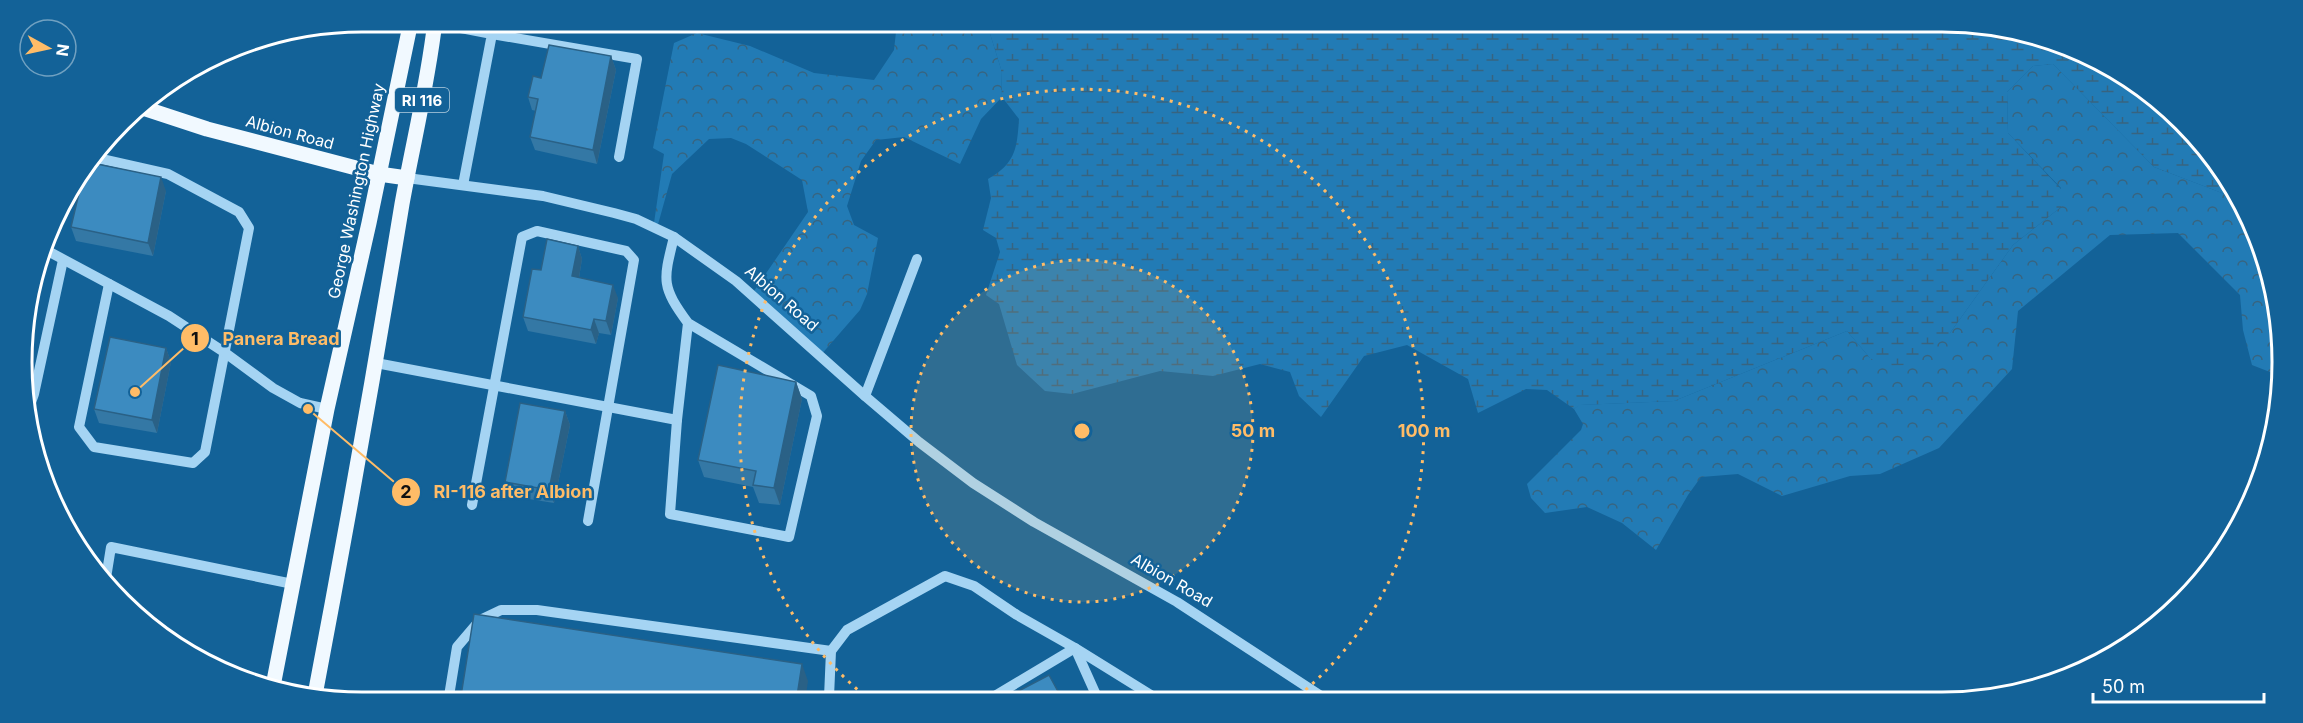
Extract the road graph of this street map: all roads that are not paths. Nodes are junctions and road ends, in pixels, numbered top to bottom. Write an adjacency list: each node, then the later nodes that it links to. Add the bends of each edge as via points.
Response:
1 (409, 32): 8 (main road, George Washington Highway / RI 116)
2 (434, 32): 9 (main road, RI 116)
3 (482, 32): 4 (street)
4 (492, 34): 6 (street, via 637,59); 10 (street)
5 (148, 110): 8 (main road, Albion Road)
6 (619, 157)
7 (102, 159): 17 (street, via 168,174 239,212 249,228)
8 (379, 174): 9 (main road, Albion Road); 23 (main road, George Washington Highway / RI 116)
9 (407, 178): 10 (street, Albion Road); 18 (main road, RI 116)
10 (463, 185): 11 (street, Albion Road, via 525,193 606,211 636,219)
11 (674, 237): 16 (street, via 666,285 671,300); 21 (street, Albion Road, via 736,281)
12 (50, 252): 14 (street)
13 (917, 259): 21 (street)
14 (63, 260): 15 (street); 20 (street)
15 (109, 284): 17 (street); 17 (street, via 79,427 94,447 193,463 205,452)
16 (688, 323): 24 (street); 24 (street, via 811,396 817,416 789,537 670,514)
17 (224, 352): 23 (street, via 300,403)
18 (376, 363): 19 (street); 32 (main road, RI 116)
19 (495, 386): 22 (street); 22 (street, via 522,237 537,231 626,251 634,260); 25 (street)
20 (33, 396)
21 (865, 396): 38 (street, Albion Road, via 943,461 997,499 1177,602)
22 (608, 407): 24 (street); 26 (street)
23 (327, 409): 28 (main road, George Washington Highway / RI 116)
24 (677, 420)
25 (472, 505)
26 (588, 521)
27 (107, 571): 28 (street, via 111,547)
28 (293, 584): 31 (main road, George Washington Highway / RI 116)
29 (1074, 648): 30 (street, via 974,586 945,576 847,630); 35 (street); 36 (street); 37 (street)
30 (831, 651): 33 (street, via 537,610 501,610 480,621 457,647); 34 (street)
31 (274, 680)
32 (316, 689)
33 (449, 692)
34 (830, 692)
35 (1001, 692)
36 (1095, 692)
37 (1146, 692)
38 (1315, 692)

